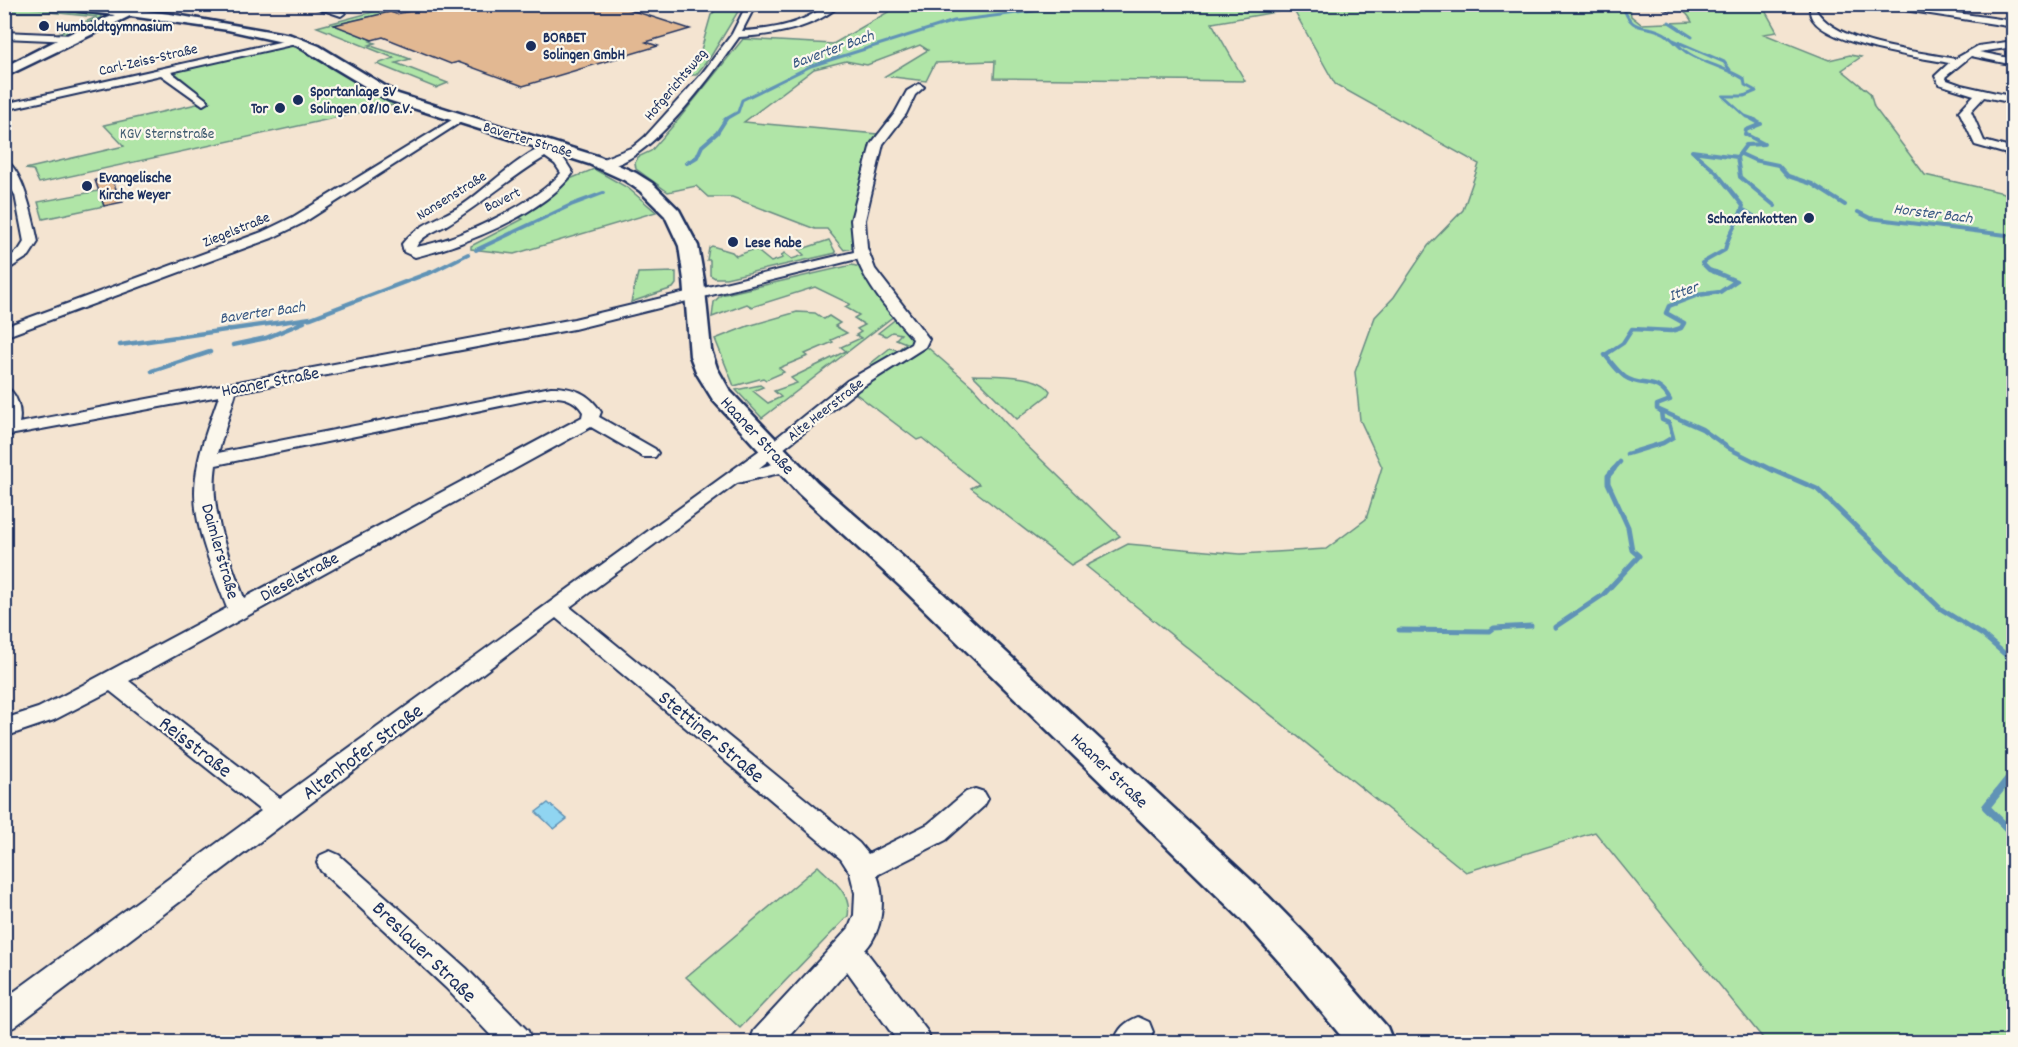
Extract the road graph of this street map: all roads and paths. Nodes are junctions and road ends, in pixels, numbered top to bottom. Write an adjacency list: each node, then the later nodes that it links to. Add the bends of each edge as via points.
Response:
1 (53, 4): 7 (main road, Baverter Straße)
2 (155, 4): 9 (main road)
3 (309, 4): 10 (street)
4 (752, 4): 12 (street, Hofgerichtsweg)
5 (837, 4): 12 (street, via 788,29)
6 (1870, 4): 11 (street)
7 (84, 6): 9 (main road, Baverter Straße)
8 (1813, 12): 18 (street, via 1815,18 1851,40)
9 (130, 13): 14 (main road); 15 (main road, Baverter Straße)
10 (341, 13)
11 (2013, 24)
12 (736, 34): 31 (street, Hofgerichtsweg, via 704,78 647,142)
13 (4, 35): 14 (street)
14 (72, 38): 21 (main road)
15 (297, 41): 20 (street, Carl-Zeiss-Straße); 27 (main road, Baverter Straße, via 391,96)
16 (2013, 44): 17 (street, via 1983,46)
17 (1968, 53): 18 (street); 19 (street)
18 (1956, 62): 23 (street, via 1940,76 1943,82)
19 (2013, 62)
20 (162, 71): 25 (street); 26 (street, Carl-Zeiss-Straße)
21 (4, 73)
22 (918, 87): 33 (street, Alte Heerstraße, via 887,129 873,156 858,220)
23 (1982, 93): 24 (street); 29 (street, via 1965,111 1979,143)
24 (2013, 100)
25 (203, 102)
26 (4, 107)
27 (460, 118): 28 (main road, Baverter Straße); 36 (street, Ziegelstraße, via 273,232)
28 (549, 150): 31 (main road, Baverter Straße); 32 (street, Nansenstraße, via 521,166 468,207 417,236 408,247); 32 (street, Bavert, via 567,173 552,189 509,216)
29 (2013, 153)
30 (4, 163): 34 (street, via 21,195 31,242)
31 (604, 163): 35 (main road, Baverter Straße, via 641,184 673,214 688,242)
32 (415, 253)
33 (862, 254): 35 (street); 42 (street, Alte Heerstraße, via 883,291 921,339 912,352 853,385)
34 (4, 268)
35 (695, 295): 37 (street, Haaner Straße, via 574,324); 42 (main road, Haaner Straße, via 700,351 710,378)
36 (4, 332)
37 (229, 389): 40 (street, Haaner Straße); 43 (street, Daimlerstraße)
38 (4, 392): 40 (street, via 13,413)
39 (590, 418): 41 (street); 43 (street, via 591,409 580,397 544,392); 45 (street, Dieselstraße)
40 (7, 430)
41 (649, 453)
42 (779, 458): 44 (street, Altenhofer Straße, via 754,473 721,485); 57 (main road, Haaner Straße, via 1255,908)
43 (208, 461): 45 (street, Daimlerstraße, via 204,491 207,511)
44 (556, 607): 49 (street, Altenhofer Straße); 51 (street, Stettiner Straße, via 850,851)
45 (238, 609): 46 (street, Dieselstraße)
46 (112, 680): 47 (street, Dieselstraße, via 46,714); 49 (street, Reisstraße)
47 (4, 728)
48 (975, 799): 51 (street, via 937,832)
49 (280, 812): 53 (street, Altenhofer Straße)
50 (330, 863): 54 (street, Breslauer Straße, via 456,978)
51 (864, 869): 52 (street, via 868,911 862,930)
52 (848, 950): 55 (street); 56 (street)
53 (4, 1017)
54 (517, 1042)
55 (765, 1042)
56 (916, 1042)
57 (1372, 1042)

